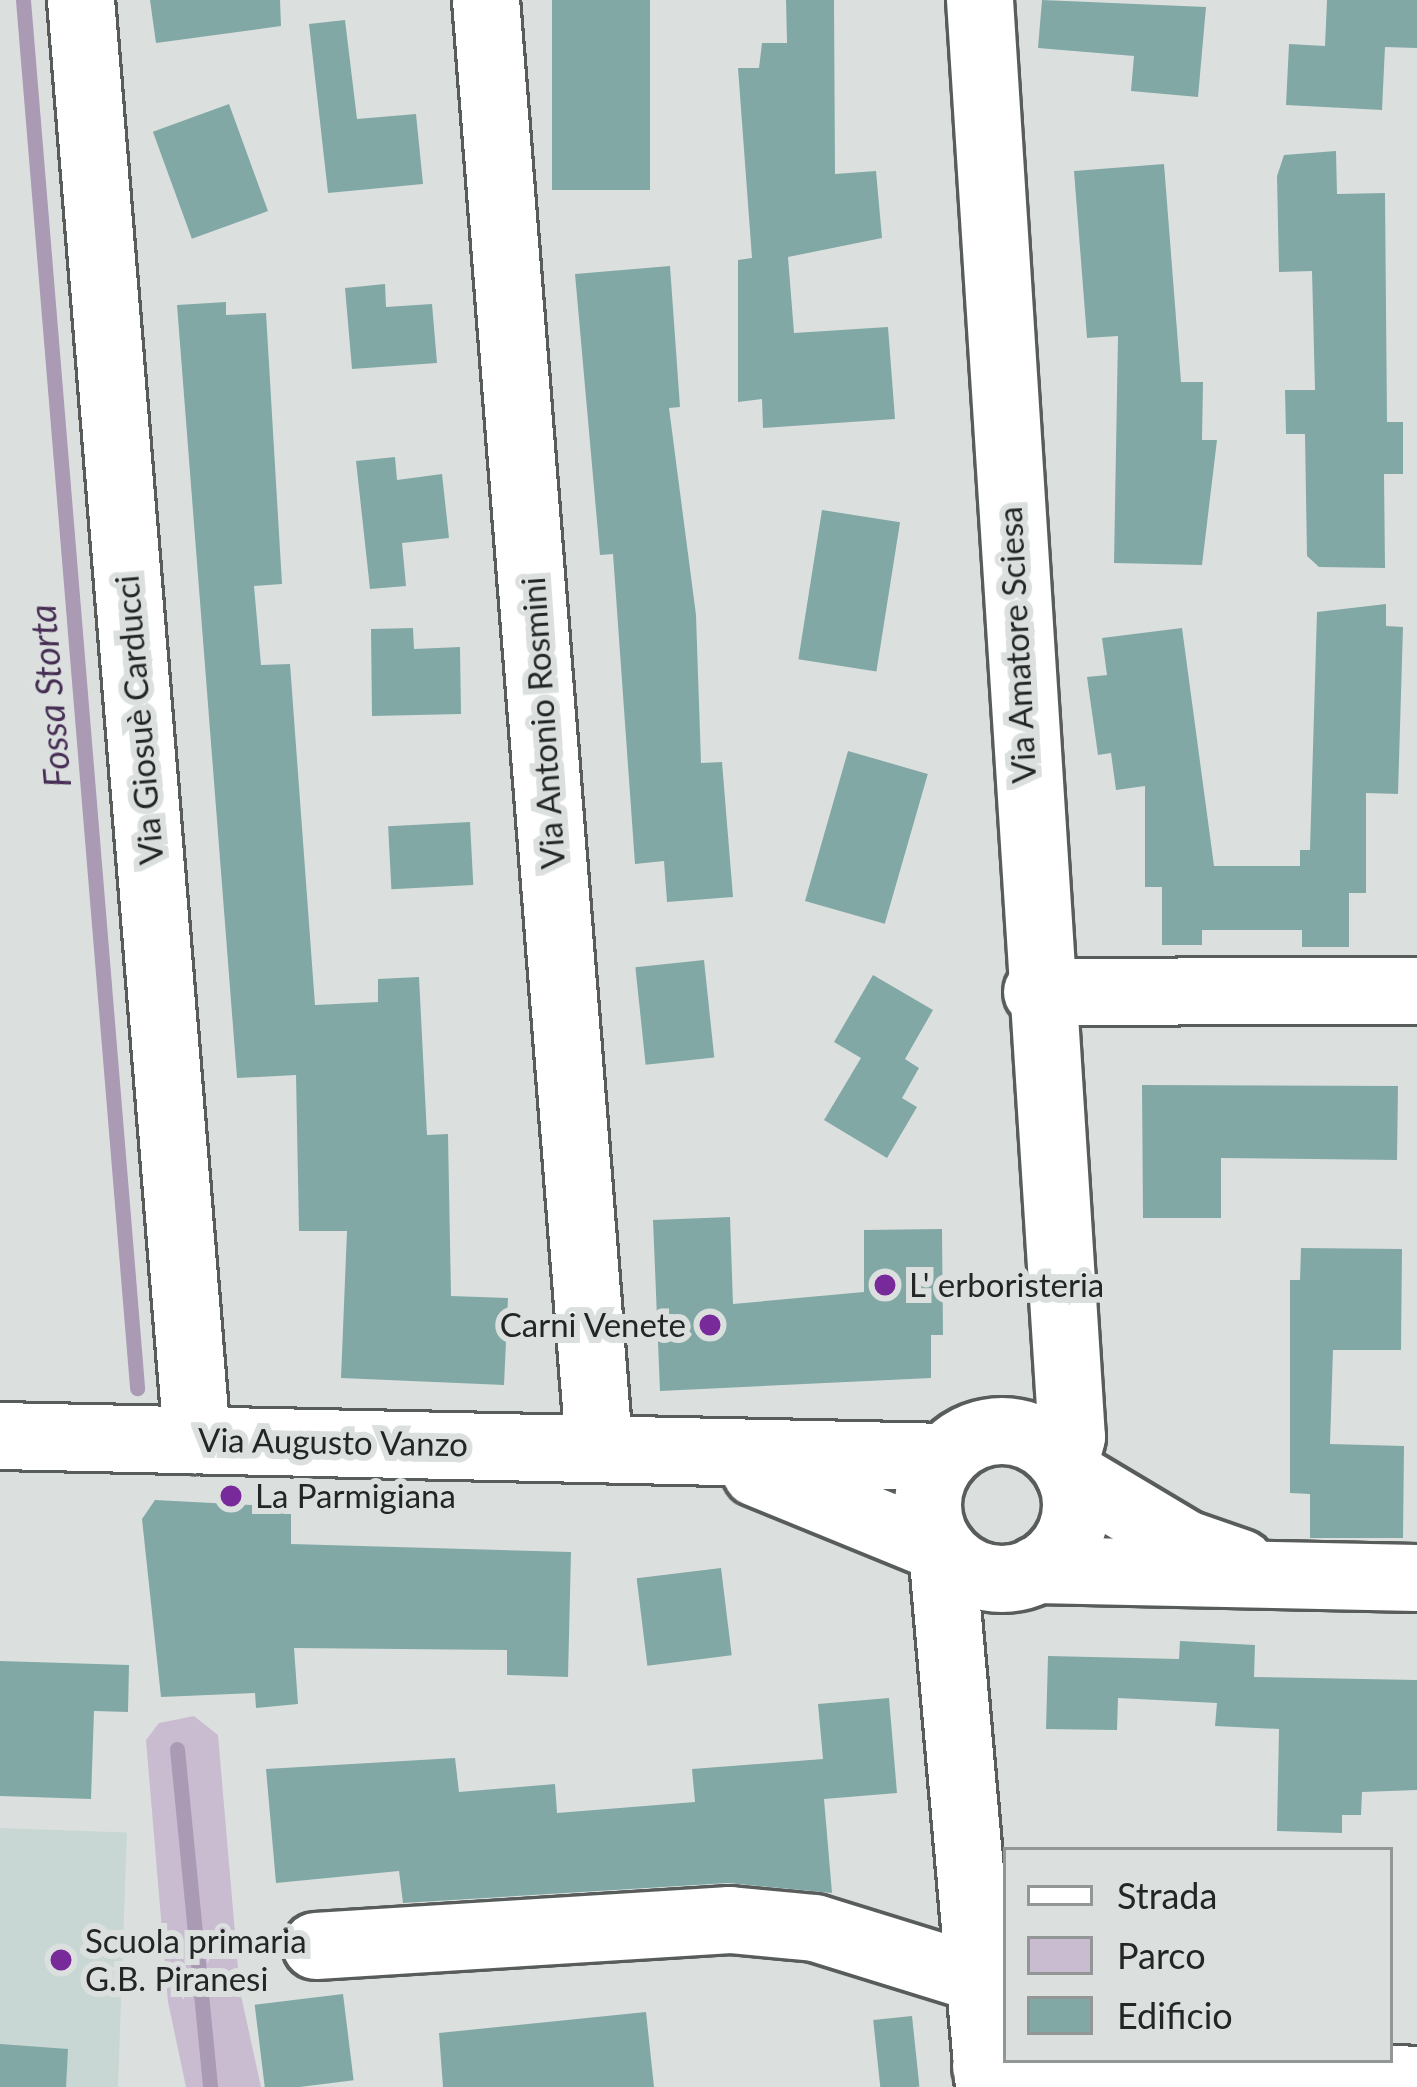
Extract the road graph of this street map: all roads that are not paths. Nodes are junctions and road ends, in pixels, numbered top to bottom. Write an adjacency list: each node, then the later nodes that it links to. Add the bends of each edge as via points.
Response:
1 (81, 0): 9 (street, Via Giosuè Carducci)
2 (486, 0): 11 (street, Via Antonio Rosmini)
3 (980, 0): 4 (street, Via Amatore Sciesa)
4 (1036, 992): 5 (street); 6 (street, Via Amatore Sciesa)
5 (1417, 992)
6 (1061, 1290): 7 (street, Via Amatore Sciesa); 10 (street)
7 (1067, 1367): 13 (street, Via Amatore Sciesa); 15 (street, via 1103,1451)
8 (0, 1436): 9 (street, Via Augusto Vanzo)
9 (197, 1440): 11 (street, Via Augusto Vanzo)
10 (967, 1444): 12 (street, Via Augusto Vanzo); 13 (street, Via Augusto Vanzo, via 1034,1438); 16 (street, via 928,1502)
11 (599, 1446): 12 (street, Via Augusto Vanzo)
12 (665, 1447): 14 (street, Via Augusto Vanzo)
13 (1067, 1469): 15 (street, Via Augusto Vanzo); 18 (street, via 1075,1520)
14 (826, 1495): 16 (street, Via Augusto Vanzo); 20 (street)
15 (1186, 1544): 17 (street, Via Augusto Vanzo)
16 (942, 1549): 18 (street, Via Augusto Vanzo); 20 (street)
17 (1273, 1574): 18 (street, Via Augusto Vanzo); 19 (street, Via Augusto Vanzo)
18 (1021, 1575): 20 (street)
19 (1417, 1578)
20 (956, 1677): 22 (street)
21 (316, 1946): 22 (street, via 730,1920 815,1928)
22 (980, 1979): 23 (street)
23 (988, 2077): 24 (street)
24 (1417, 2080)

